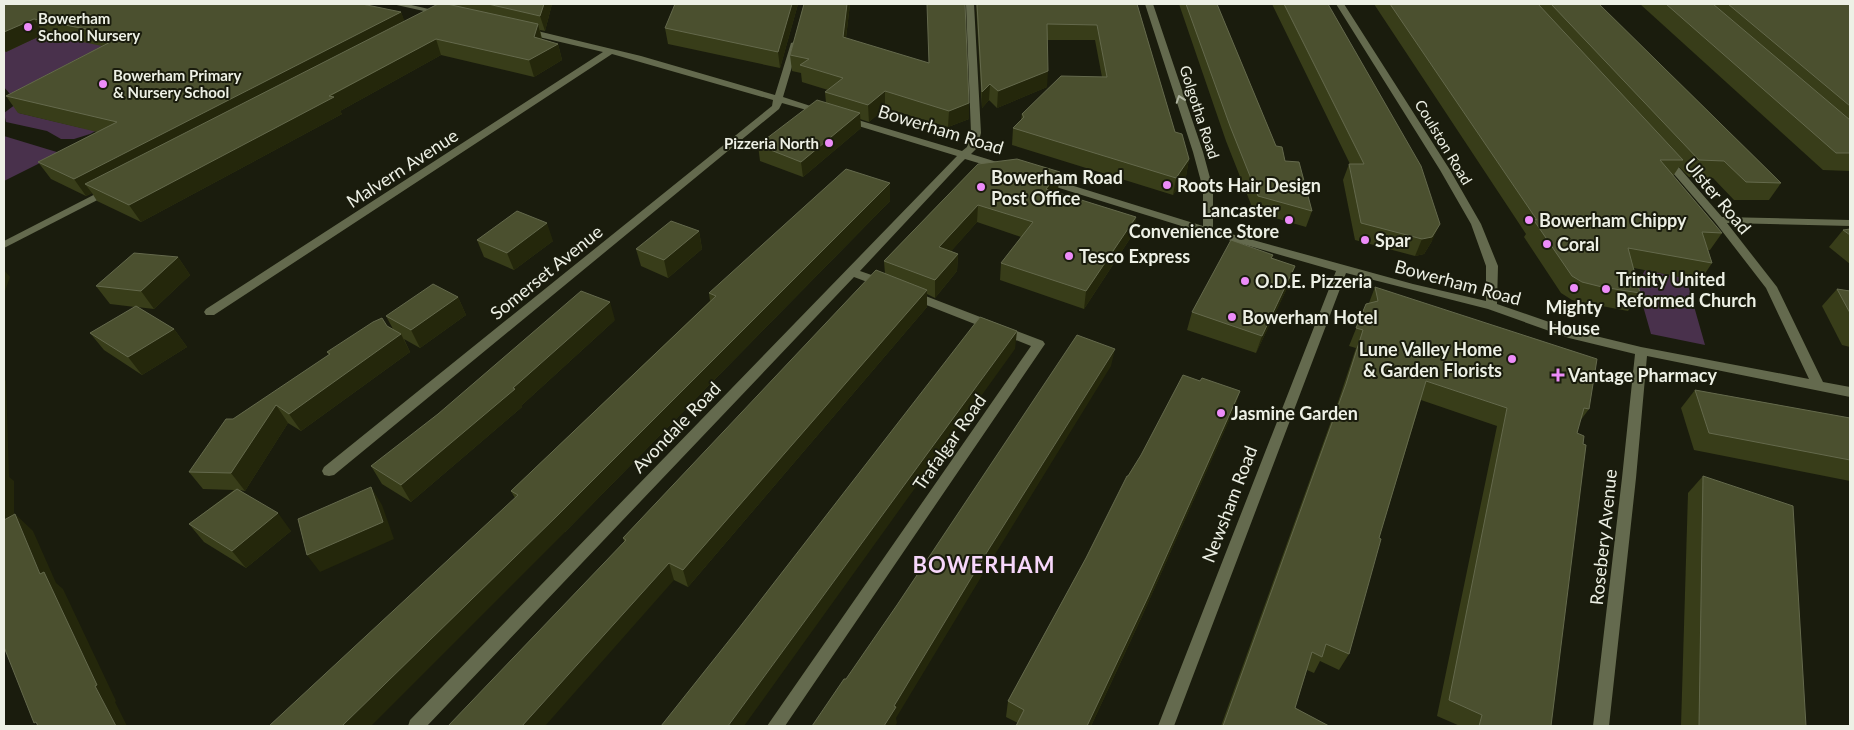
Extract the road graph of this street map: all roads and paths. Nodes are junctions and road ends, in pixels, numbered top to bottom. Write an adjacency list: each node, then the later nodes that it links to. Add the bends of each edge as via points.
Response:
1 (396, 4): 5 (street, via 450,14)
2 (970, 4): 11 (street, Avondale Road, via 976,133 972,148)
3 (1149, 4): 17 (street, Golgotha Road, one-way to 3, via 1210,212 1206,180)
4 (1340, 4): 21 (street, Coulston Road, via 1476,224 1492,266)
5 (431, 21)
6 (513, 28): 8 (street, Bowerham Road)
7 (797, 37): 9 (street)
8 (611, 51): 9 (street, Bowerham Road); 22 (street, Malvern Avenue)
9 (780, 98): 11 (street, Bowerham Road); 26 (street, Somerset Avenue, via 776,107)
10 (1660, 153): 15 (street, Ulster Road)
11 (965, 155): 12 (street, Bowerham Road); 20 (street, Avondale Road)
12 (1015, 171)
13 (1034, 177): 17 (street, Bowerham Road)
14 (118, 185): 18 (street)
15 (1719, 220): 16 (street); 24 (street, Ulster Road, via 1771,288)
16 (1850, 223)
17 (1208, 231): 19 (street, Bowerham Road)
18 (4, 245)
19 (1342, 268): 21 (street, Bowerham Road); 29 (street, Newsham Road)
20 (852, 272): 27 (street, Avondale Road); 28 (street, Trafalgar Road, via 1039,344)
21 (1491, 306): 23 (street, Bowerham Road, via 1547,327)
22 (210, 312)
23 (1641, 352): 24 (street, Bowerham Road); 30 (street, Rosebery Avenue)
24 (1818, 385): 25 (street, Bowerham Road)
25 (1850, 392)
26 (330, 471)
27 (416, 726)
28 (775, 726)
29 (1166, 726)
30 (1601, 726)

